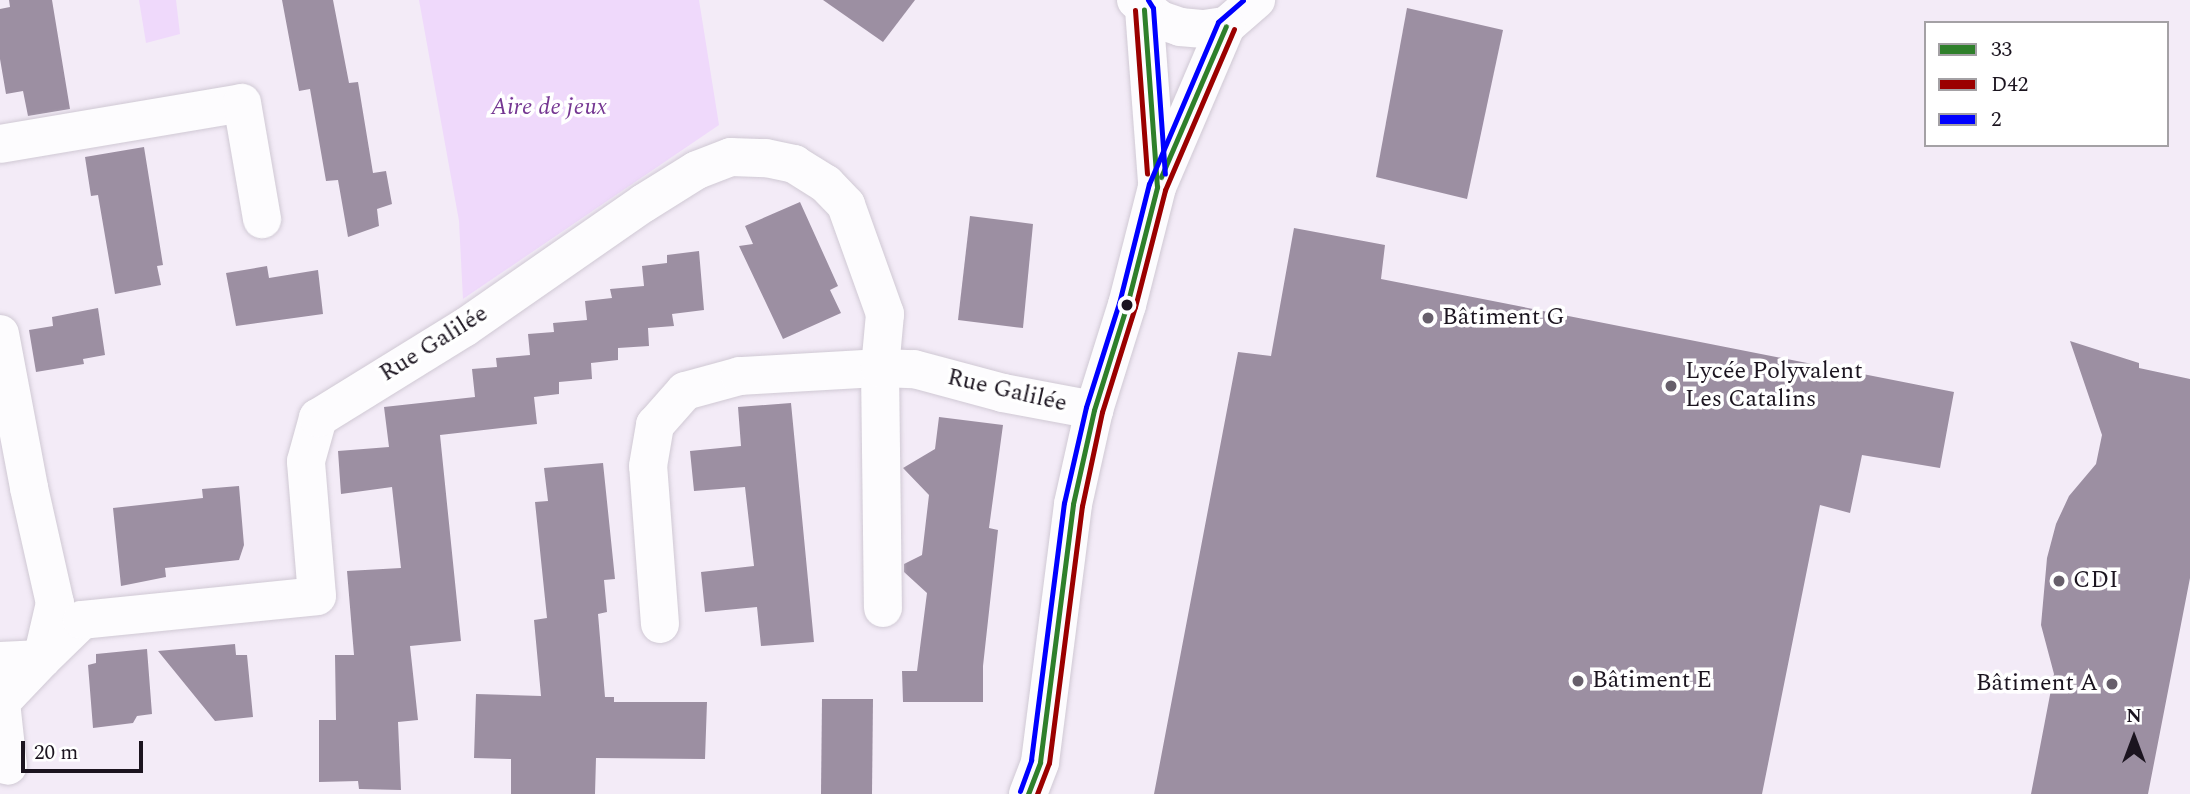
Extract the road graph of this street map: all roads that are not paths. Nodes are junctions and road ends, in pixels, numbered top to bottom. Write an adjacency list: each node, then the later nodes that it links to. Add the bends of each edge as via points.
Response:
1 (1256, 0): 3 (street)
2 (1140, 4): 3 (street, via 1180,27); 5 (street)
3 (1226, 26): 5 (street)
4 (0, 144): 6 (street, via 242,103)
5 (1157, 187): 9 (street)
6 (262, 219)
7 (0, 334): 12 (street, via 55,603)
8 (880, 368): 9 (street, Rue Galilée, via 914,369 1003,393); 10 (street, Rue Galilée); 11 (street, via 740,376 685,391 654,425 648,466); 12 (street, Rue Galilée, via 885,314 846,205 826,184 794,164 731,157 697,170 655,196 464,328 318,418 306,461 317,596 82,620)
9 (1094, 410): 15 (street, via 1073,505 1040,761)
10 (883, 608)
11 (660, 624)
12 (42, 659): 13 (street); 14 (street, via 1,702)
13 (0, 661)
14 (8, 766)
15 (1028, 794)

